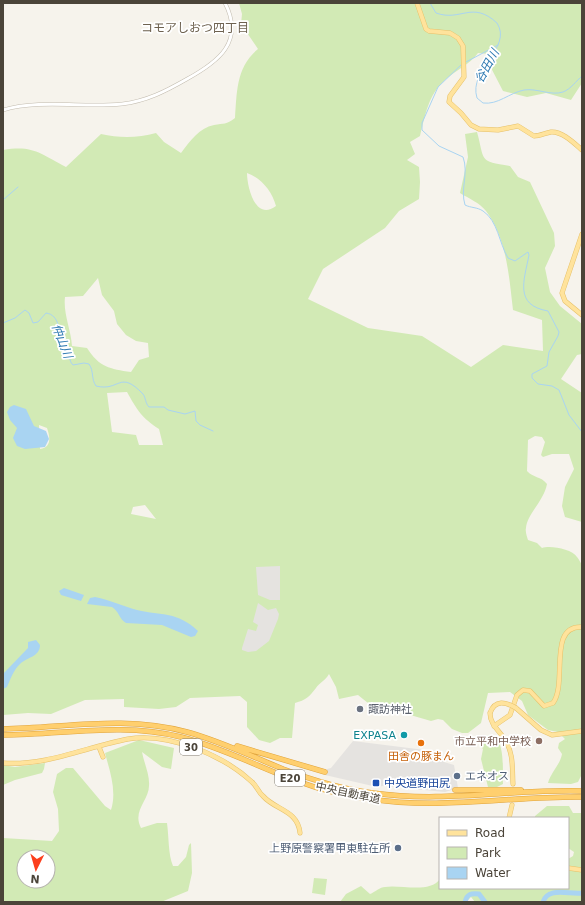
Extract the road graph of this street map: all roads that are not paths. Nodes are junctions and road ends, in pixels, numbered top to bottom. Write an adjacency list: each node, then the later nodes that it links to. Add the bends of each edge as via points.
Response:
1 (224, 3): 3 (street, via 230,15 231,26 230,38 223,54 211,66 160,94 122,104 25,106)
2 (417, 3): 4 (main road, via 426,29 455,34 461,42 464,77 448,102 471,125 479,129 498,130 518,126 534,136 557,133)
3 (3, 110)
4 (582, 150)
5 (582, 234): 6 (main road, via 562,293 565,301)
6 (582, 315)
7 (582, 627): 8 (main road, via 568,629 564,637 558,690 552,703 544,706 530,691 523,690 517,695 510,715)
8 (494, 726): 10 (main road, bridge, via 490,713 494,706 506,703 516,708 541,730 552,735); 17 (main road, via 510,750)
9 (3, 728): 12 (highway, 中央自動車道 / E20, via 113,722 150,725)
10 (582, 731)
11 (3, 735): 20 (highway, 中央自動車道 / E20, via 101,729 165,734 216,748 315,787 392,802 445,803)
12 (201, 736): 16 (highway); 19 (highway, 中央自動車道 / E20, via 300,775 335,786 373,793 437,797)
13 (98, 747): 14 (main road); 15 (main road, 30, via 39,762); 23 (main road, 30, via 133,739 150,739 183,745 213,756 240,772 265,798 292,815)
14 (103, 757)
15 (3, 763)
16 (325, 772)
17 (513, 784)
18 (455, 790): 19 (highway)
19 (579, 791)
20 (582, 797)
21 (512, 805): 22 (main road)
22 (510, 817)
23 (300, 833)
24 (569, 868): 25 (main road)
25 (582, 870)

